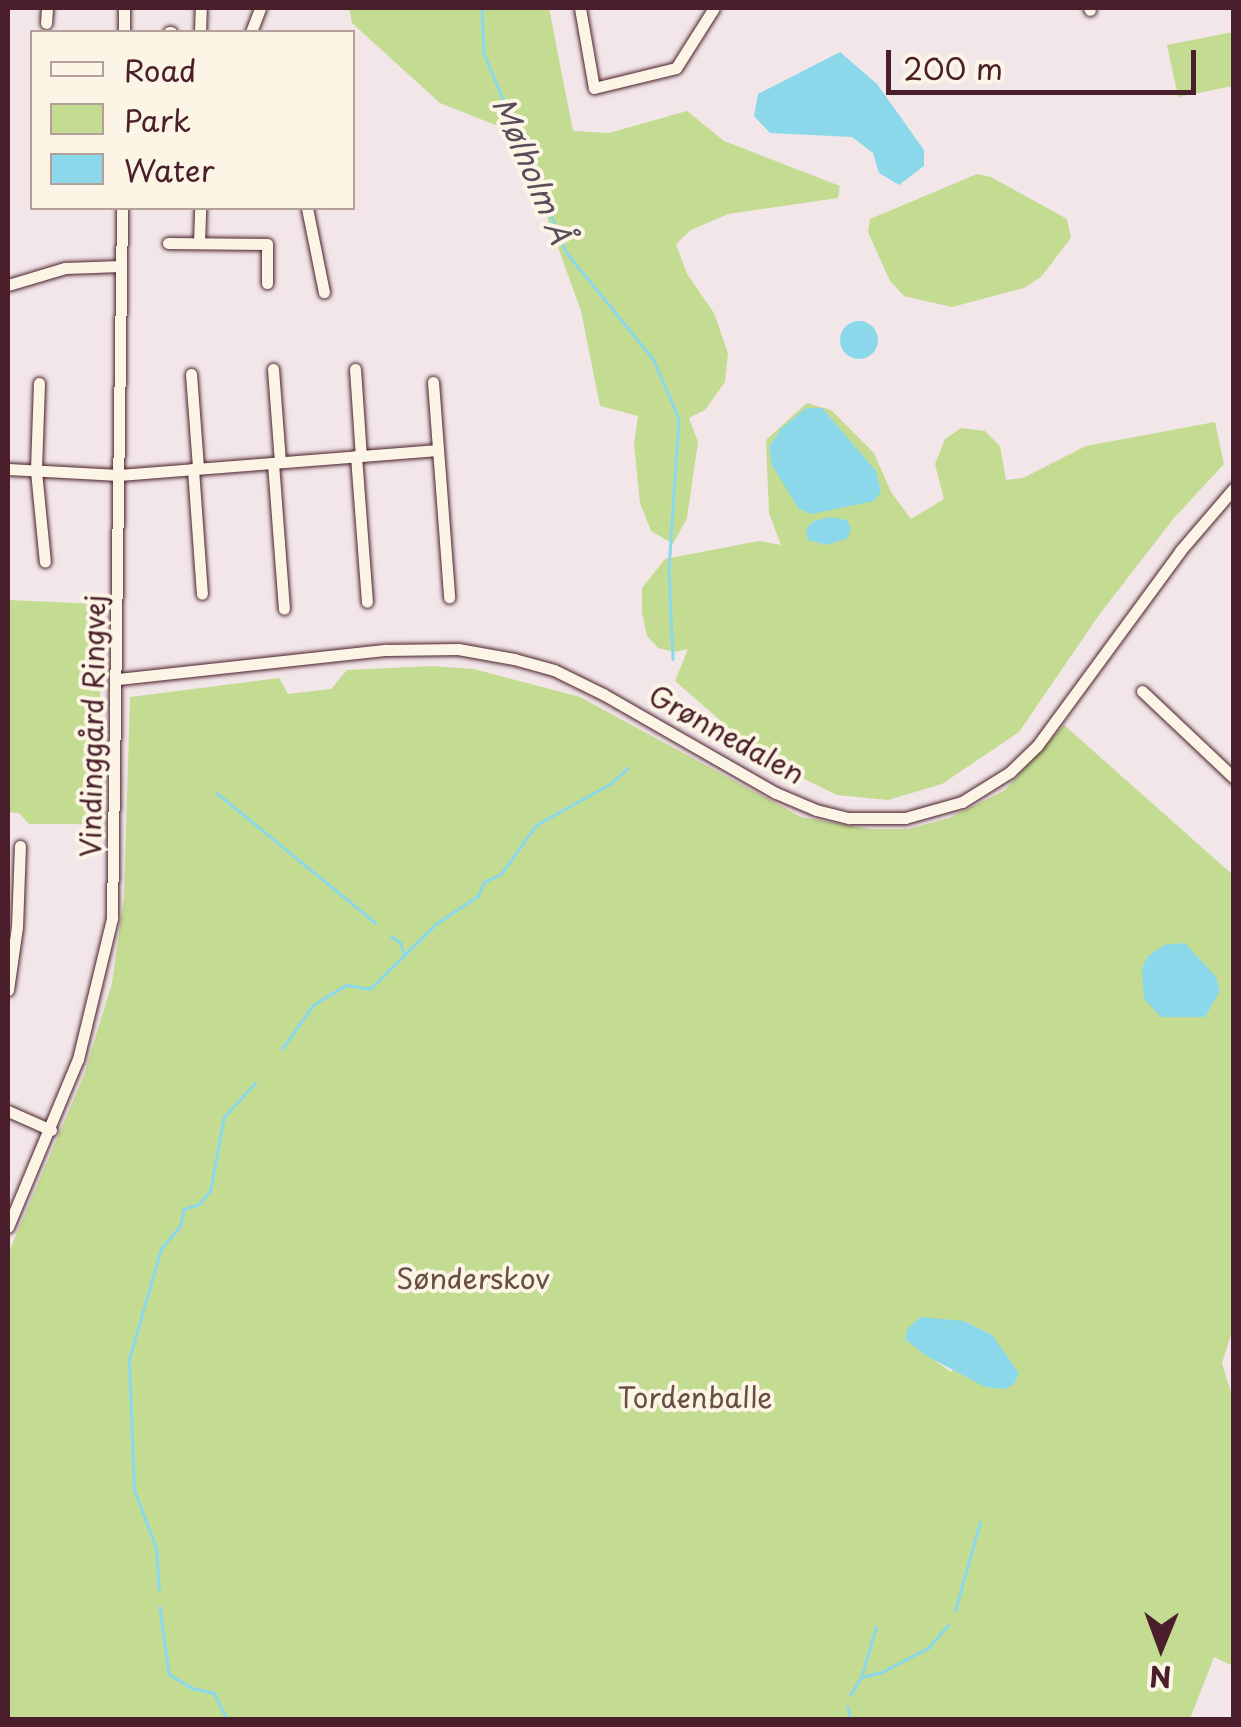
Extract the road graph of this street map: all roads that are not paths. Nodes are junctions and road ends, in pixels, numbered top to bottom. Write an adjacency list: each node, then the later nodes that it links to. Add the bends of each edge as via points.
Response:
1 (47, 8): 4 (street)
2 (580, 8): 3 (street, via 594,88 676,68)
3 (714, 8)
4 (46, 23)
5 (122, 210): 10 (street, Vindinggård Ringvej)
6 (200, 210): 9 (street)
7 (307, 210): 13 (street)
8 (168, 243): 9 (street)
9 (200, 244): 11 (street, via 267,244)
10 (121, 266): 12 (street, via 65,268); 25 (street, Vindinggård Ringvej)
11 (267, 283)
12 (8, 286)
13 (324, 292)
14 (273, 369): 21 (street)
15 (355, 370): 20 (street)
16 (191, 374): 22 (street)
17 (433, 382): 19 (street)
18 (39, 383): 24 (street)
19 (438, 450): 20 (street); 29 (street)
20 (359, 456): 21 (street); 30 (street)
21 (276, 462): 22 (street); 31 (street)
22 (195, 468): 25 (street); 28 (street)
23 (8, 470): 24 (street)
24 (36, 471): 25 (street); 27 (street)
25 (119, 475): 32 (street, Vindinggård Ringvej)
26 (1234, 488): 32 (street, Grønnedalen, via 1037,746 962,802 905,818 816,810 603,694 514,658 458,649 386,650)
27 (45, 562)
28 (202, 594)
29 (449, 597)
30 (367, 602)
31 (284, 609)
32 (118, 679): 38 (street, Vindinggård Ringvej, via 112,918 95,1004)
33 (1142, 691): 34 (street)
34 (1234, 778)
35 (20, 846): 36 (street)
36 (8, 990)
37 (8, 1111): 38 (street)
38 (51, 1130): 39 (street, Vindinggård Ringvej)
39 (8, 1227)

